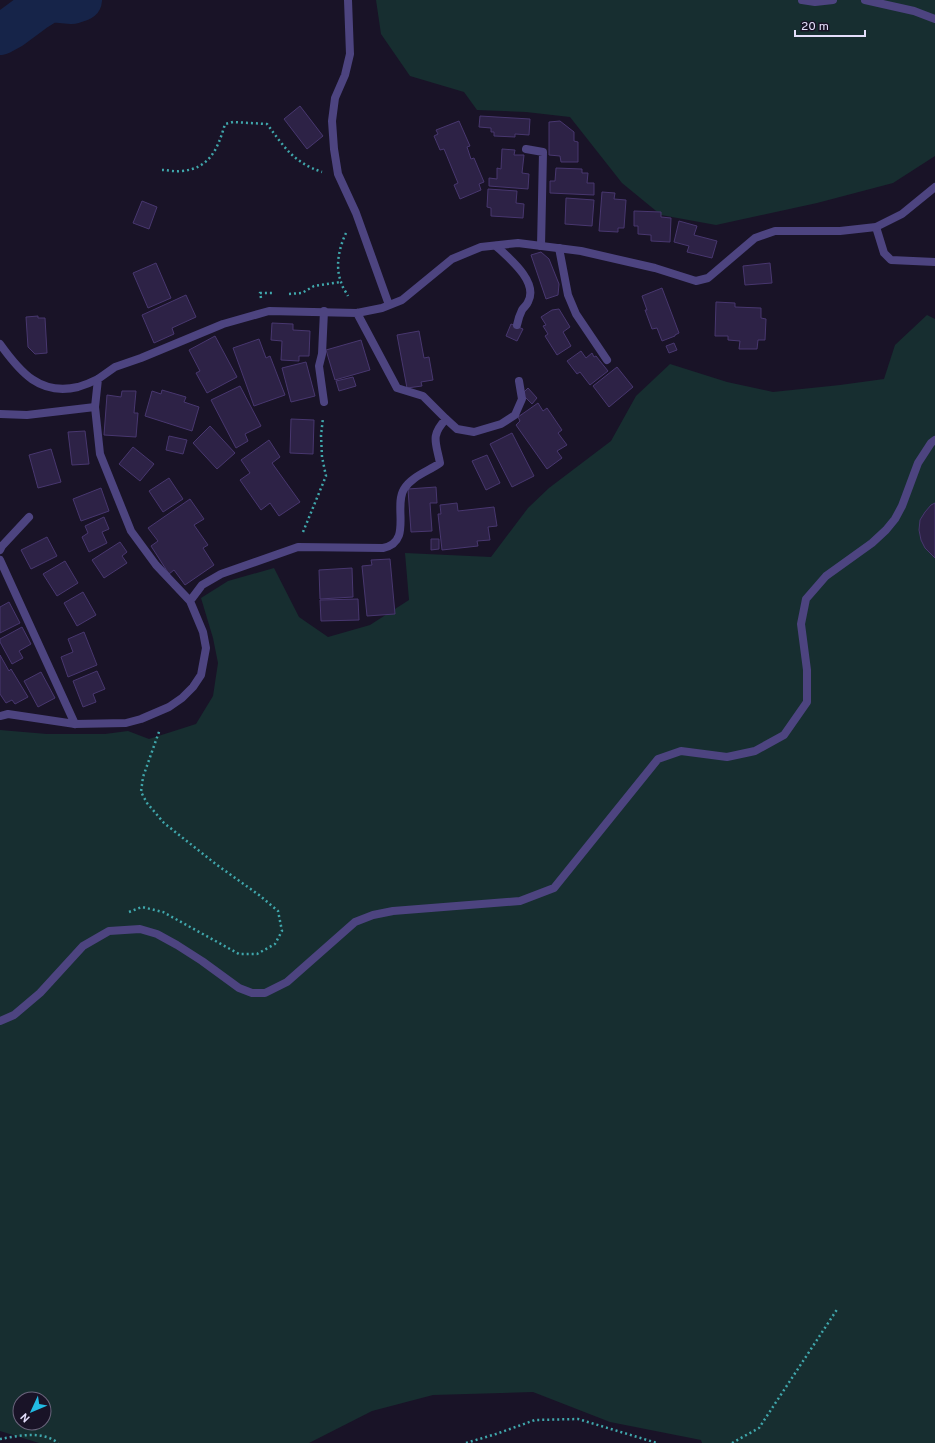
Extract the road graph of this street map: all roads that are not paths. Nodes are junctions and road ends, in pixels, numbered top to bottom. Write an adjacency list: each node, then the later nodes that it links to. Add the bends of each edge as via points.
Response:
1 (348, 0): 13 (street, via 350,54 345,75 335,98 332,121 334,149 338,174 356,213)
2 (802, 0): 3 (street)
3 (833, 0)
4 (865, 0): 5 (street, via 914,11)
5 (935, 19)
6 (526, 149): 10 (street, via 543,152)
7 (935, 187): 8 (street, via 902,214)
8 (876, 227): 11 (street, via 775,231 755,238 708,278 696,281 655,268); 12 (street, via 884,253 891,260)
9 (496, 246): 10 (street, via 518,243); 13 (street, via 481,248 452,259 402,300); 16 (street, via 514,263 527,280 531,291)
10 (541, 246): 11 (street)
11 (559, 248): 18 (street, via 568,296 576,314)
12 (935, 262)
13 (389, 305): 15 (street)
14 (324, 312): 15 (street); 19 (street, via 269,311 223,324 115,367); 21 (street, via 319,366)
15 (357, 313): 24 (street, via 396,388 423,396)
16 (517, 324)
17 (0, 344): 19 (street, via 24,374 40,384 64,389 78,387)
18 (607, 360)
19 (98, 379): 22 (street)
20 (519, 381): 24 (street, via 522,399 515,415 501,424 474,432 457,429)
21 (324, 402)
22 (95, 407): 23 (street, via 26,416); 29 (street, via 100,454 131,531 156,565)
23 (0, 414)
24 (446, 419): 29 (street, via 435,434 440,463 413,479 404,489 401,498 400,531 396,541 389,547 298,547 221,574 202,585)
25 (935, 440): 32 (street, via 930,443 918,463 895,519 872,543 826,576 806,599 801,624 808,702 784,735 755,750 727,757 680,751 658,759 554,888 520,901 393,911 373,915 355,922 287,982 264,992 238,988 202,961 158,934 140,929 109,930 83,946 40,993 14,1015)
26 (29, 518): 27 (street)
27 (0, 550)
28 (0, 560): 31 (street)
29 (190, 601): 31 (street, via 206,648 200,675 193,687 170,707 141,719 126,723)
30 (0, 716): 31 (street, via 8,714)
31 (75, 724)
32 (0, 1021)

